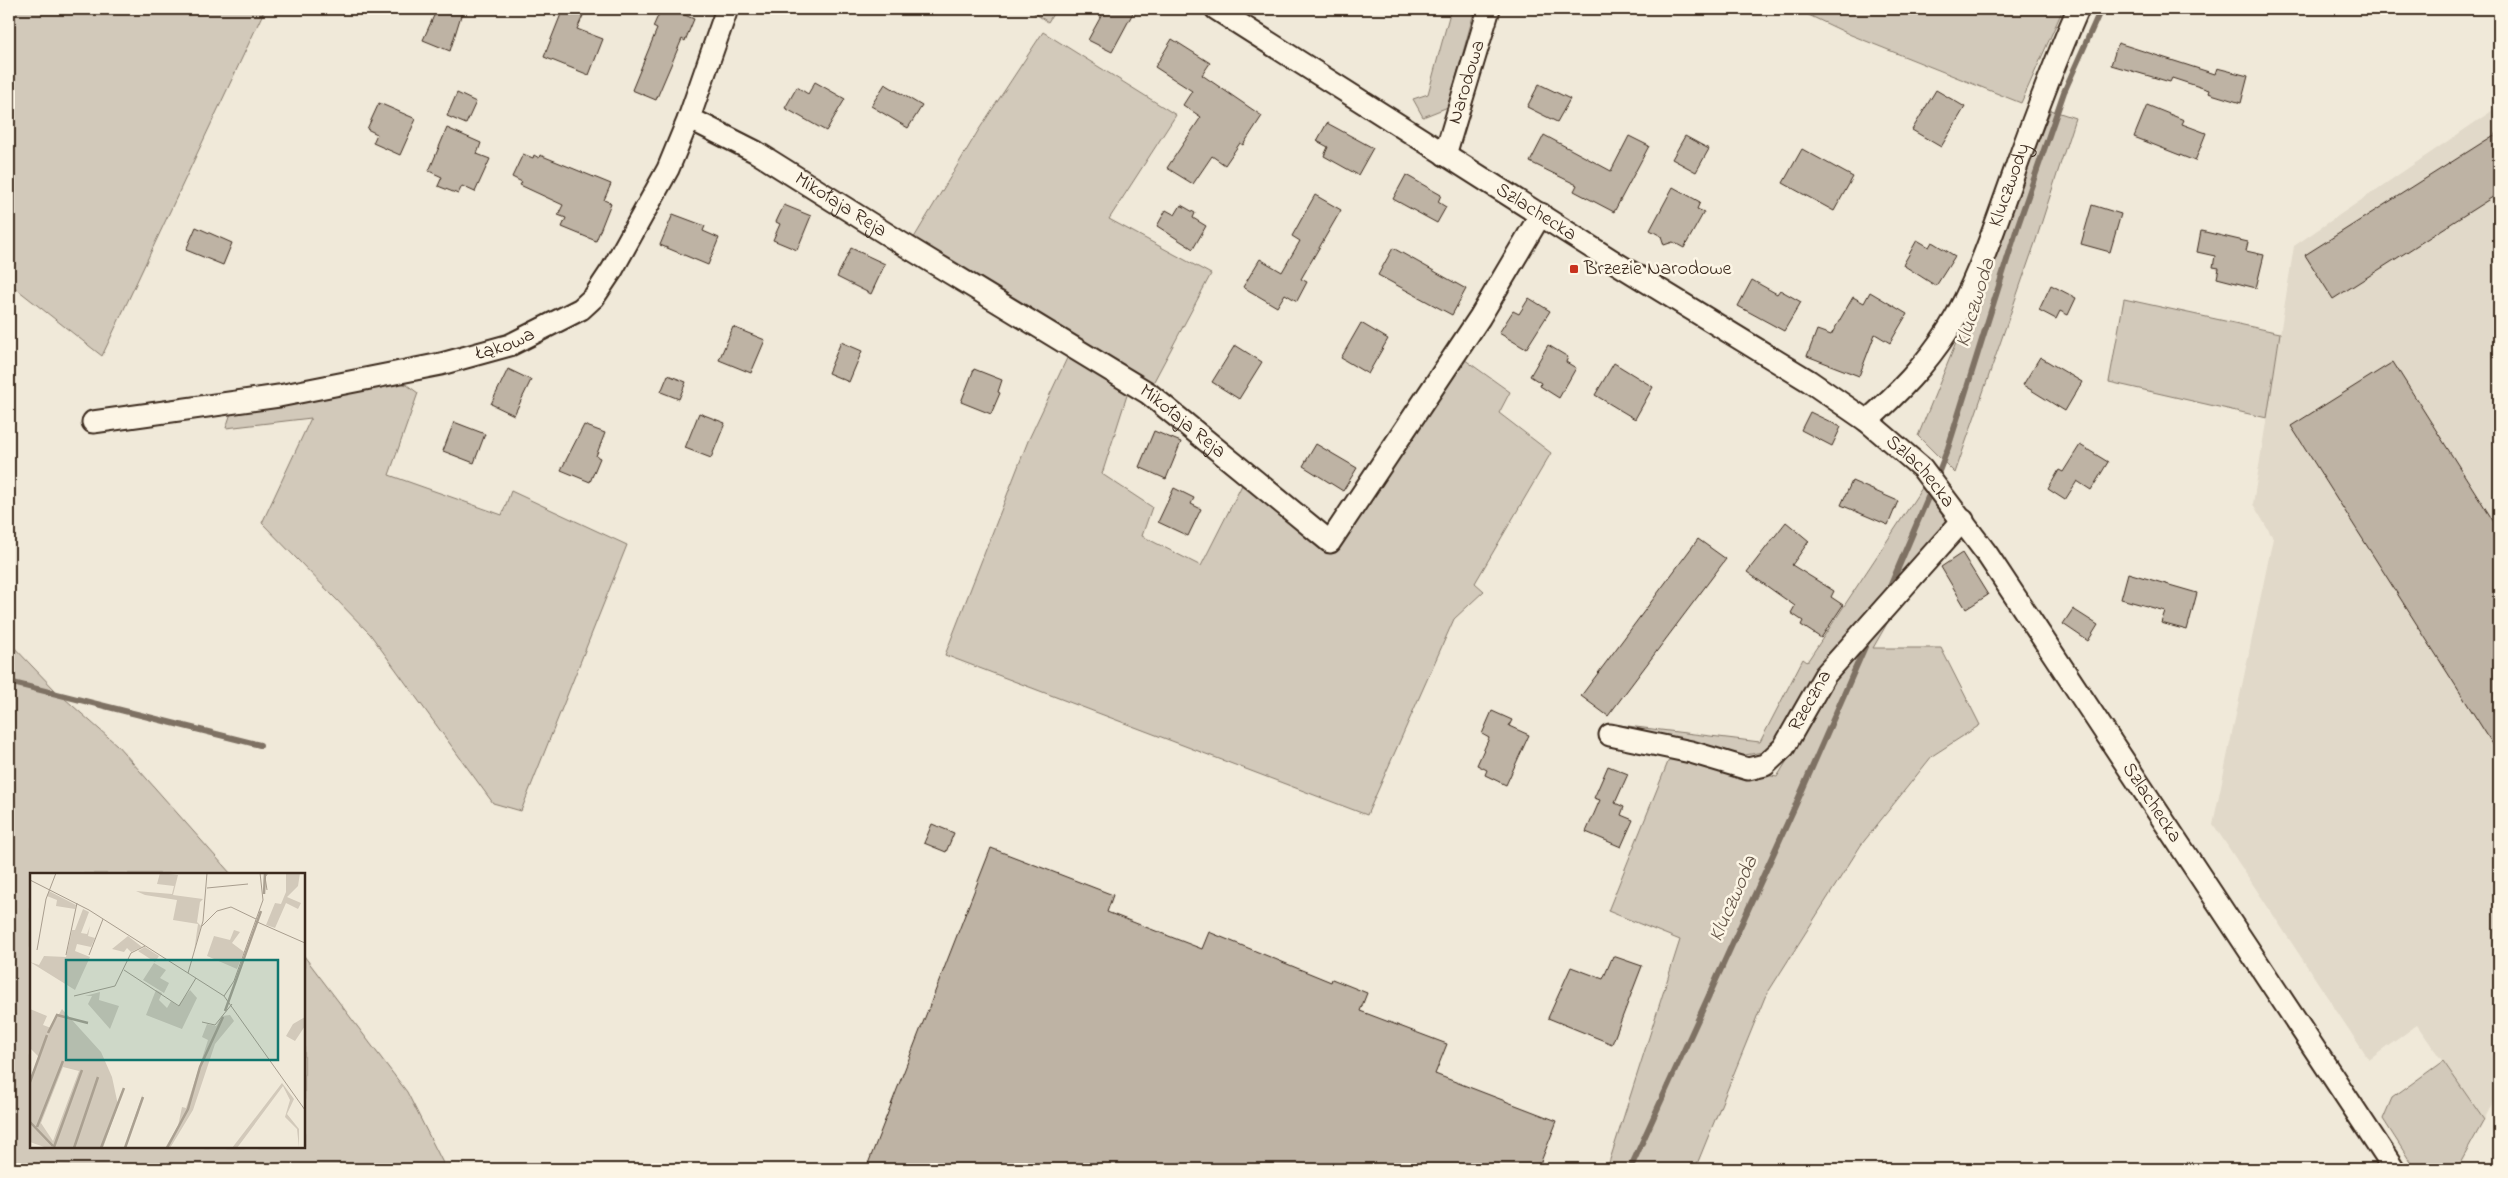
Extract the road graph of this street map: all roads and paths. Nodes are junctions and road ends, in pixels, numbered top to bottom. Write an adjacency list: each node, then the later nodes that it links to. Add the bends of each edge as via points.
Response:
1 (727, 9): 5 (street, Łąkowa)
2 (1216, 9): 6 (street, Szlachecka)
3 (1490, 9): 6 (street, Narodowa)
4 (2078, 9): 8 (street, Kluczwody, via 2048,80 1989,243 1948,330 1908,383)
5 (689, 118): 7 (street, Mikołaja Reja, via 756,152 1148,393 1330,542 1480,317); 9 (street, Łąkowa, via 668,170 612,270 594,297 571,315 510,345 441,364 279,396)
6 (1445, 155): 7 (street, Szlachecka)
7 (1541, 214): 8 (street, Szlachecka)
8 (1867, 421): 10 (street, Szlachecka, via 1922,468)
9 (93, 422)
10 (1958, 513): 11 (street, Rzeczna, via 1825,675 1784,747 1765,765 1748,769 1690,752); 12 (street, Szlachecka)
11 (1610, 735)
12 (2394, 1169)

